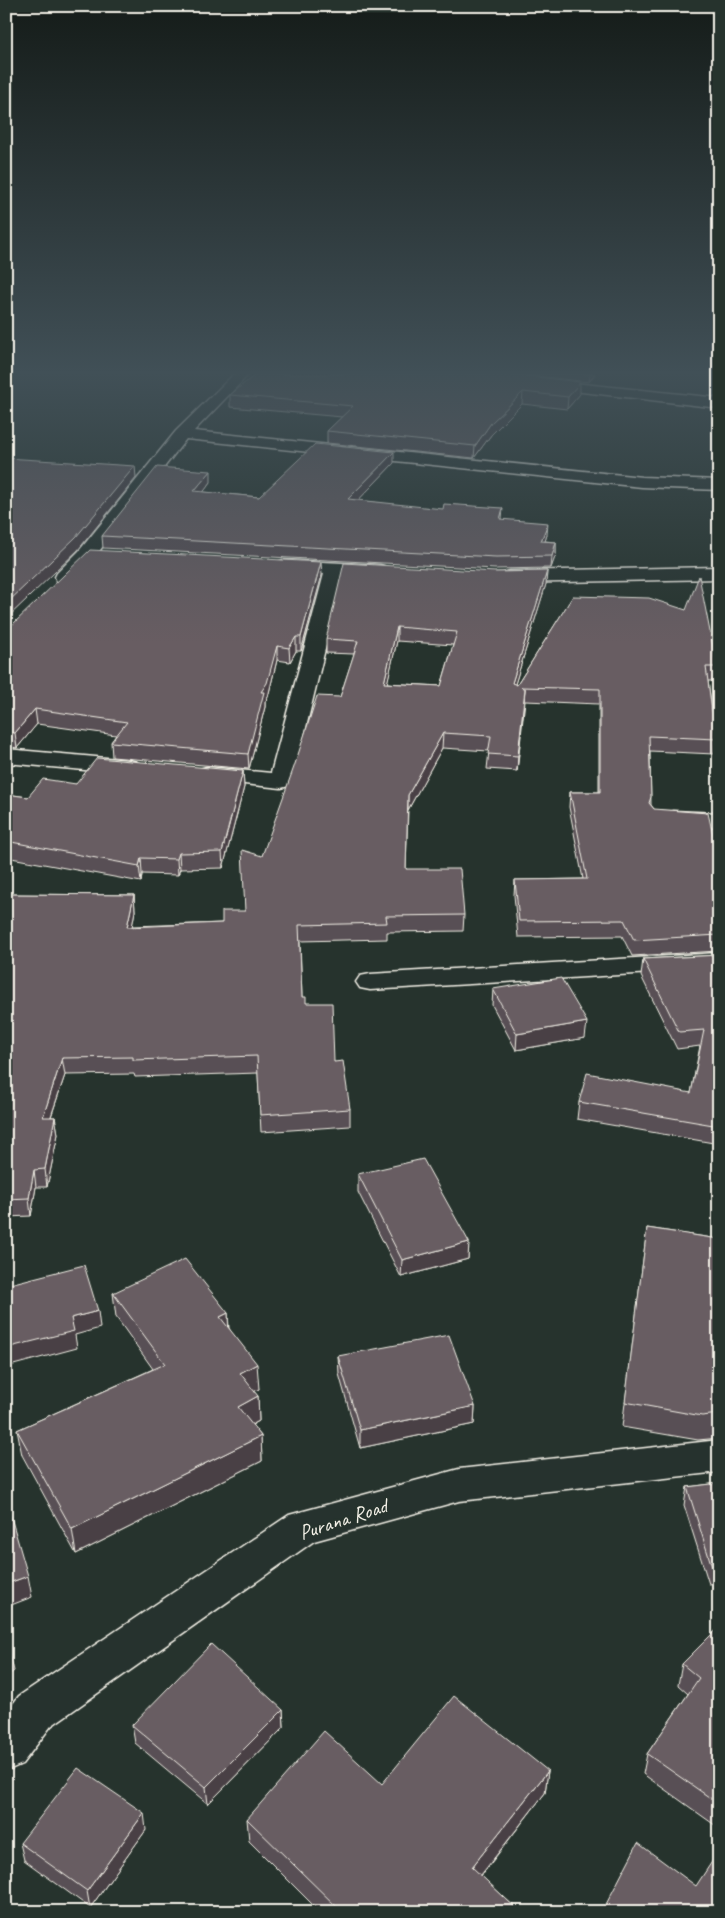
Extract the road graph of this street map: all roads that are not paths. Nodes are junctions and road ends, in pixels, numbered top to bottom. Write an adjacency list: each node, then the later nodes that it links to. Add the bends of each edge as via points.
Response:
1 (159, 464): 4 (street)
2 (465, 464): 5 (street, via 642,482)
3 (133, 471): 4 (street)
4 (153, 472): 6 (street)
5 (719, 485)
6 (86, 555): 7 (street); 13 (street)
7 (106, 556)
8 (266, 565): 9 (street)
9 (335, 569): 10 (street); 16 (street, via 281,781)
10 (401, 572)
11 (719, 573): 12 (street)
12 (496, 577)
13 (53, 588)
14 (6, 756): 15 (street)
15 (154, 769)
16 (183, 772)
17 (661, 817): 18 (street)
18 (719, 820)
19 (719, 961): 20 (street)
20 (370, 982)
21 (719, 1456): 22 (street, Purana Road, via 458,1485 303,1527 35,1711)
22 (6, 1749)

